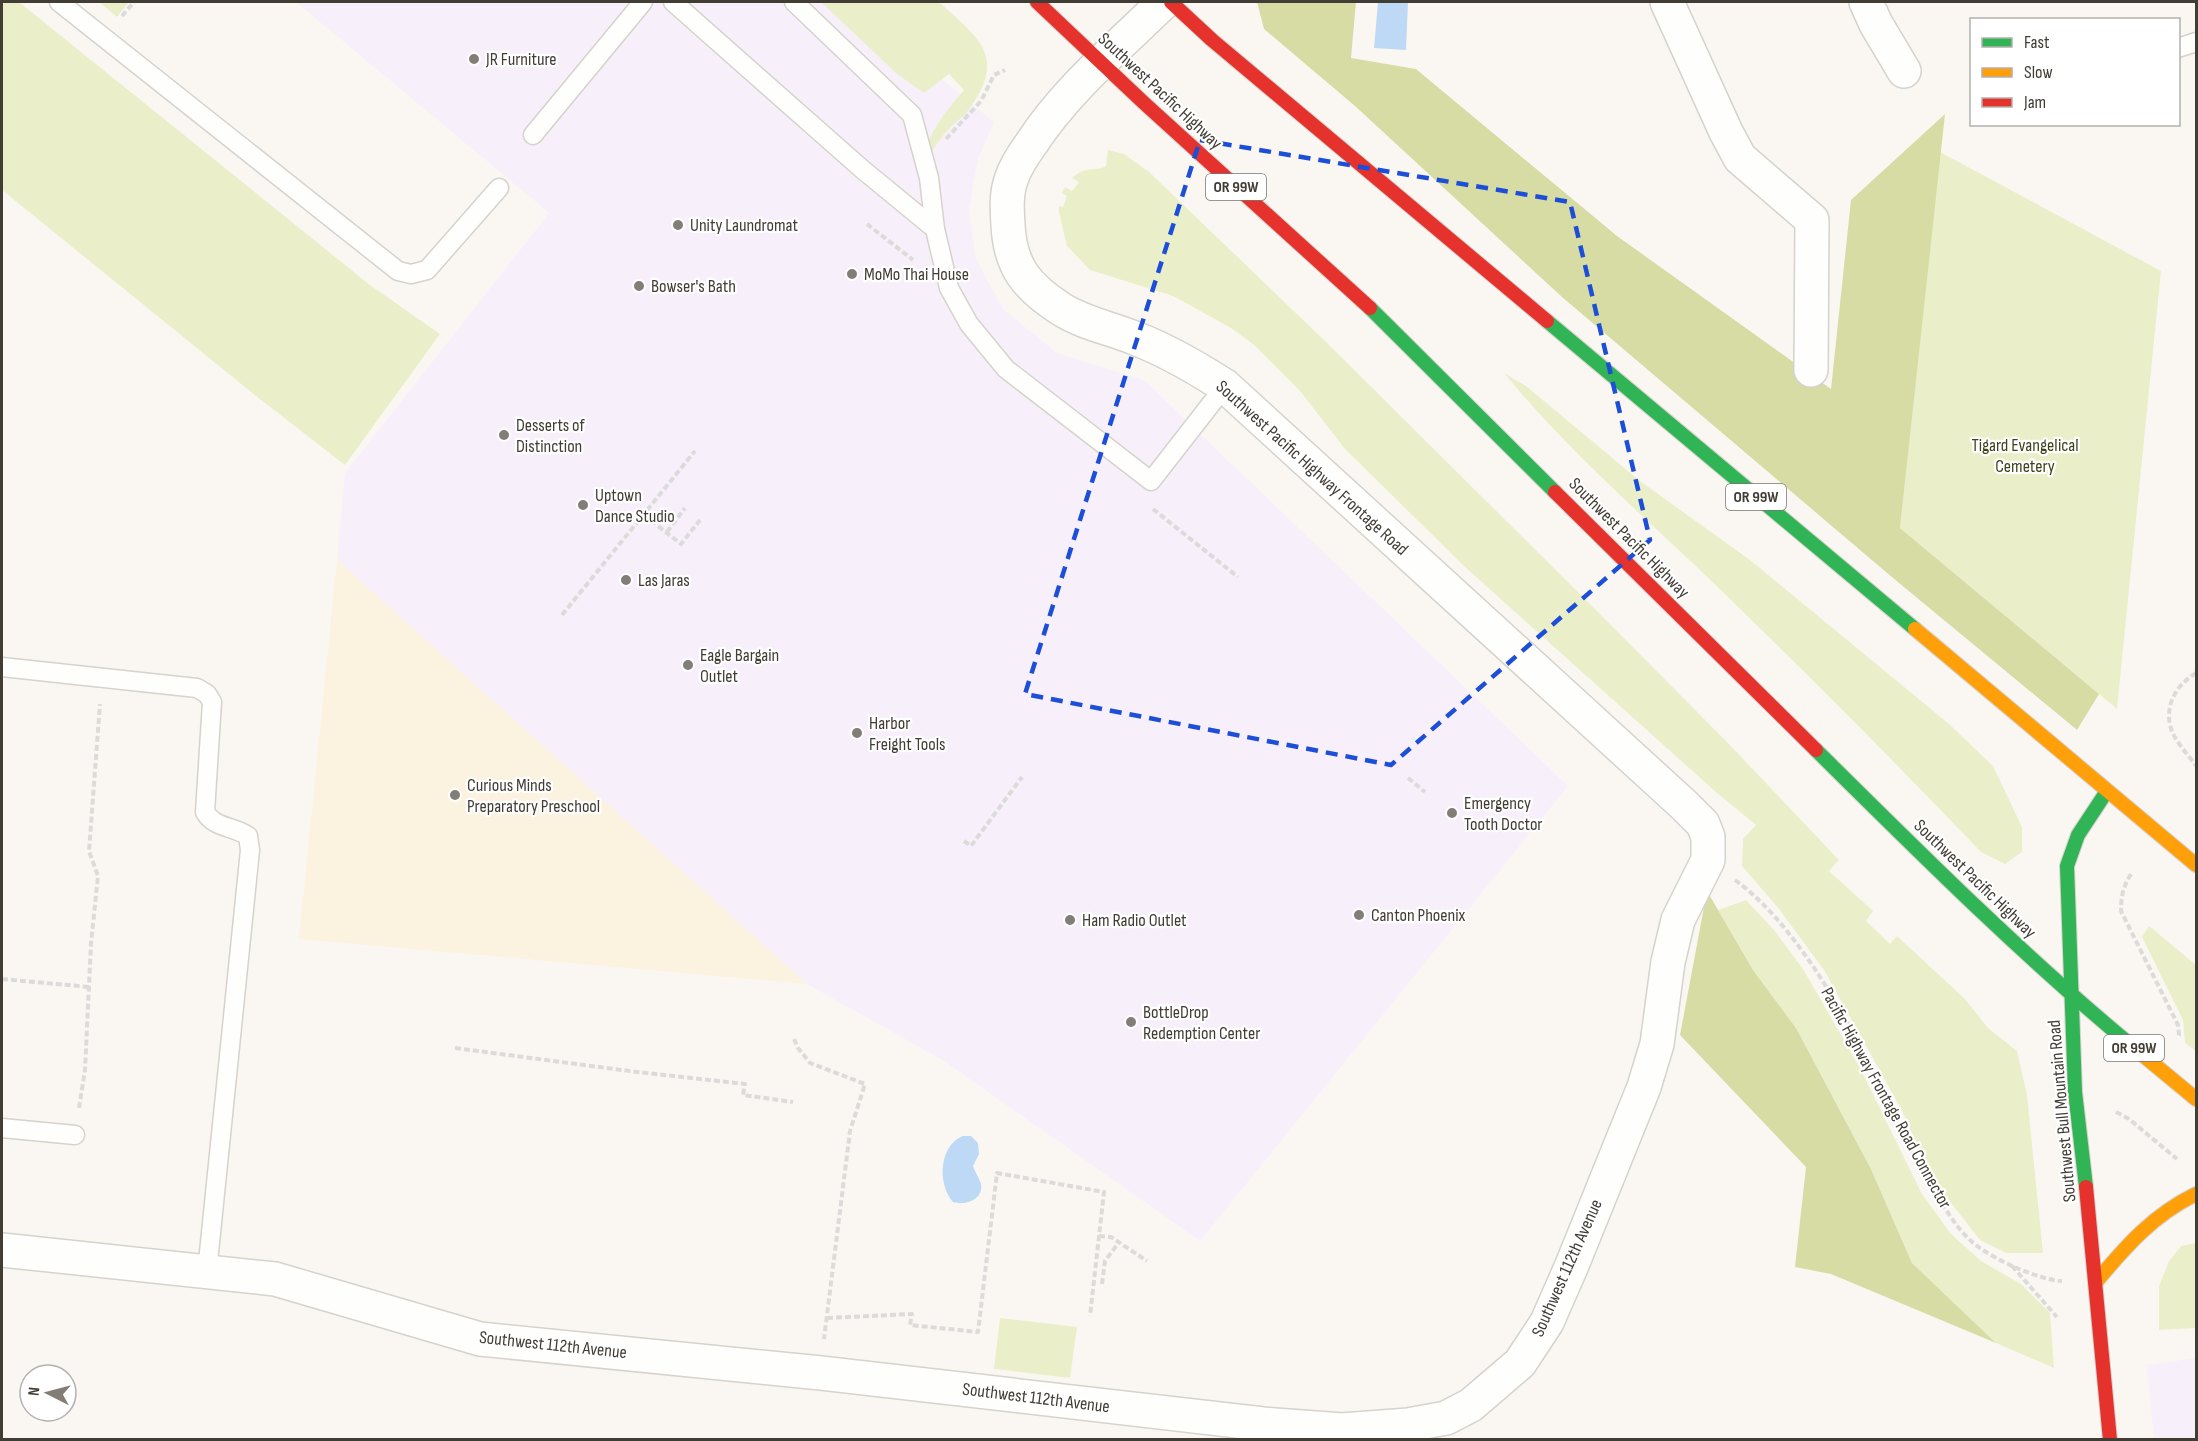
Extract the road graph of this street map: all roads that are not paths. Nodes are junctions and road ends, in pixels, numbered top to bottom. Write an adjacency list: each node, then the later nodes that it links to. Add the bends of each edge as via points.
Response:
1 (59, 2): 15 (lane, via 398,271 411,274 427,270)
2 (643, 2): 14 (lane)
3 (674, 2): 16 (lane, via 862,170)
4 (794, 2): 16 (lane, via 912,115 929,178)
5 (1037, 2): 12 (main road, Southwest Pacific Highway / OR 99W)
6 (1164, 2): 12 (street, Southwest Pacific Highway Frontage Road)
7 (1171, 2): 20 (main road, OR 99W)
8 (1667, 2): 17 (street, via 1740,158 1812,220)
9 (1866, 2): 13 (street)
10 (2196, 42): 11 (lane)
11 (2180, 47)
12 (1103, 62): 18 (street, Southwest Pacific Highway Frontage Road, via 1052,113 1011,180 1007,204 1014,262 1033,289 1061,309 1086,323 1137,339); 23 (main road, Southwest Pacific Highway / OR 99W, via 1372,310 1950,883)
13 (1904, 71)
14 (533, 135)
15 (499, 188)
16 (935, 229): 18 (lane, via 949,288 969,324 1006,369 1151,481)
17 (1811, 370)
18 (1225, 386): 21 (street, Southwest Pacific Highway Frontage Road, via 1703,824 1708,837)
19 (2, 667): 29 (lane, via 197,688 212,702 206,813 218,825 248,836 250,850)
20 (2107, 790): 22 (main road, OR 99W); 23 (main road, Southwest Bull Mountain Road, via 2077,834 2067,866)
21 (1708, 860): 29 (street, Southwest 112th Avenue, via 1678,920 1657,1044 1644,1087 1547,1322 1520,1363 1472,1405 1446,1418 1342,1430 1263,1424 480,1339 275,1279)
22 (2196, 865)
23 (2072, 996): 24 (main road, Southwest Pacific Highway / OR 99W); 30 (main road, Southwest Bull Mountain Road, via 2075,1092)
24 (2196, 1099)
25 (2, 1128): 26 (lane)
26 (75, 1136)
27 (2196, 1194): 30 (main road, via 2174,1203 2149,1221)
28 (2, 1250): 29 (street, Southwest 112th Avenue)
29 (207, 1272)
30 (2096, 1282): 31 (main road, Southwest Bull Mountain Road)
31 (2110, 1440)

